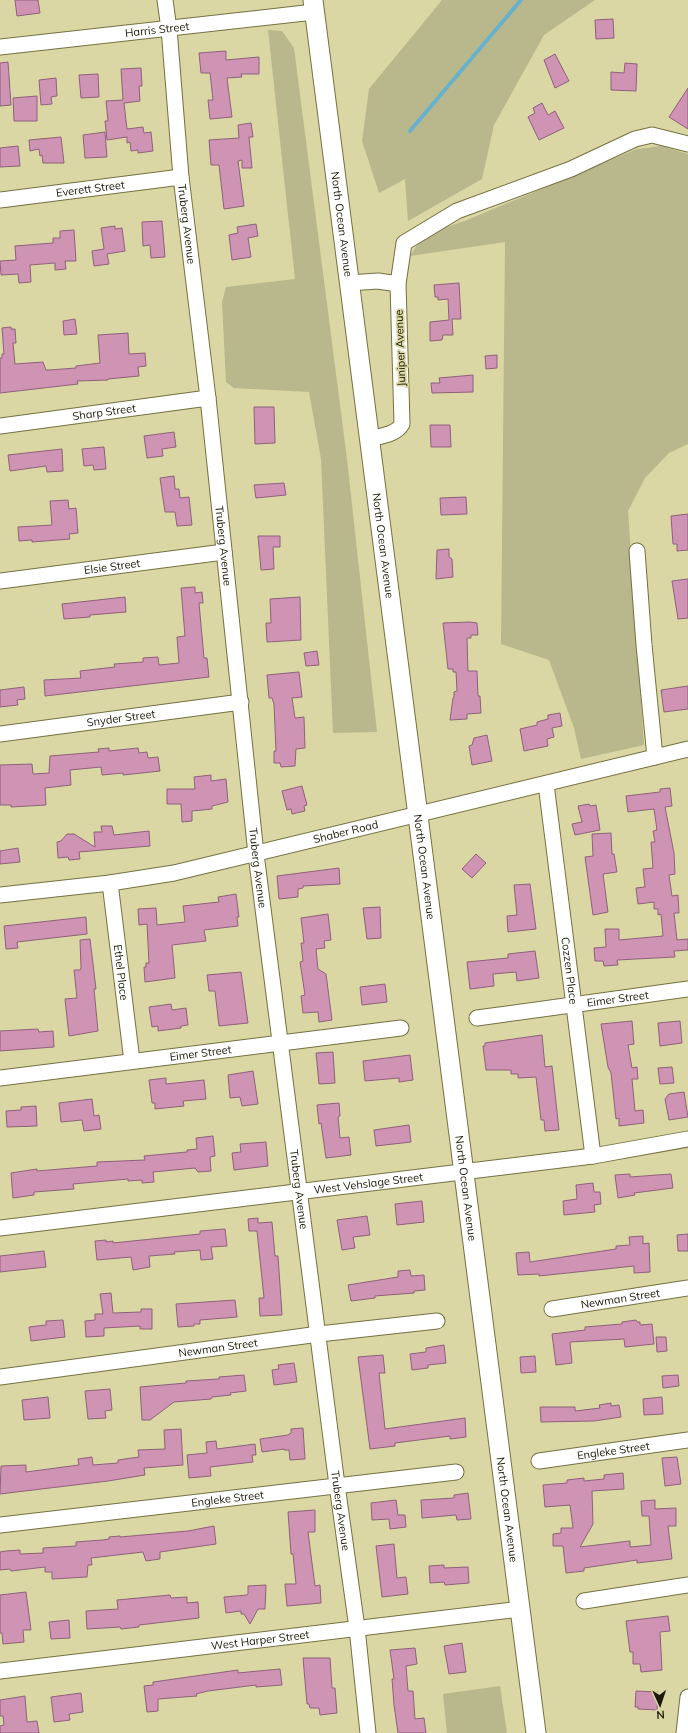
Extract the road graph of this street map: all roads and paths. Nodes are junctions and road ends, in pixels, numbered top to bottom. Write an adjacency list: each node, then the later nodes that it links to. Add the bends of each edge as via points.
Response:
1 (165, 0): 3 (street, Truberg Avenue)
2 (314, 6): 3 (street, Harris Street); 8 (main road, North Ocean Avenue)
3 (169, 29): 4 (street, Harris Street); 6 (street, Truberg Avenue)
4 (0, 47)
5 (688, 144): 9 (street, via 652,135 635,139 571,169 457,211 404,243)
6 (181, 177): 7 (street, Everett Street); 10 (street, Truberg Avenue)
7 (0, 200)
8 (348, 283): 9 (street, via 378,281); 12 (main road, North Ocean Avenue)
9 (398, 284): 12 (street, Juniper Avenue, via 402,424 391,433)
10 (208, 398): 11 (street, Sharp Street); 14 (street, Truberg Avenue)
11 (0, 426)
12 (369, 440): 21 (main road, North Ocean Avenue)
13 (637, 551): 19 (street)
14 (224, 552): 15 (street, Elsie Street); 16 (street, Truberg Avenue)
15 (0, 581)
16 (241, 702): 17 (street, Snyder Street); 22 (street, Truberg Avenue)
17 (0, 734)
18 (688, 750): 19 (street, Shaber Road)
19 (656, 757): 20 (street, Shaber Road)
20 (546, 784): 21 (street, Shaber Road); 26 (street, Cozzen Place)
21 (418, 814): 22 (street, Shaber Road); 34 (main road, North Ocean Avenue)
22 (256, 854): 23 (street, Shaber Road); 29 (street, Truberg Avenue)
23 (110, 884): 24 (street, Shaber Road); 30 (street, Ethel Place)
24 (0, 895)
25 (688, 989): 26 (street, Eimer Street)
26 (574, 1005): 27 (street, Eimer Street); 33 (street, Cozzen Place)
27 (477, 1018)
28 (401, 1028): 29 (street, Eimer Street)
29 (281, 1043): 30 (street, Eimer Street); 35 (street, Truberg Avenue)
30 (132, 1061): 31 (street, Eimer Street)
31 (0, 1078)
32 (688, 1139): 33 (street, West Vehslage Street)
33 (593, 1156): 34 (street, West Vehslage Street)
34 (464, 1172): 35 (street, West Vehslage Street); 49 (main road, North Ocean Avenue)
35 (300, 1191): 36 (street, West Vehslage Street); 40 (street, Truberg Avenue)
36 (0, 1228)
37 (688, 1288): 38 (street, Newman Street)
38 (552, 1309)
39 (437, 1321): 40 (street, Newman Street)
40 (319, 1334): 41 (street, Newman Street); 45 (street, Truberg Avenue)
41 (0, 1377)
42 (688, 1440): 43 (street, Engleke Street)
43 (539, 1461)
44 (456, 1472): 45 (street, Engleke Street)
45 (337, 1485): 46 (street, Engleke Street); 50 (street, Truberg Avenue)
46 (0, 1525)
47 (688, 1585): 48 (street)
48 (584, 1601)
49 (520, 1609): 50 (street, West Harper Street); 54 (main road, North Ocean Avenue)
50 (357, 1628): 51 (street, West Harper Street); 53 (street, Truberg Avenue)
51 (0, 1671)
52 (688, 1696): 55 (street)
53 (368, 1733)
54 (536, 1733)
55 (684, 1733)

